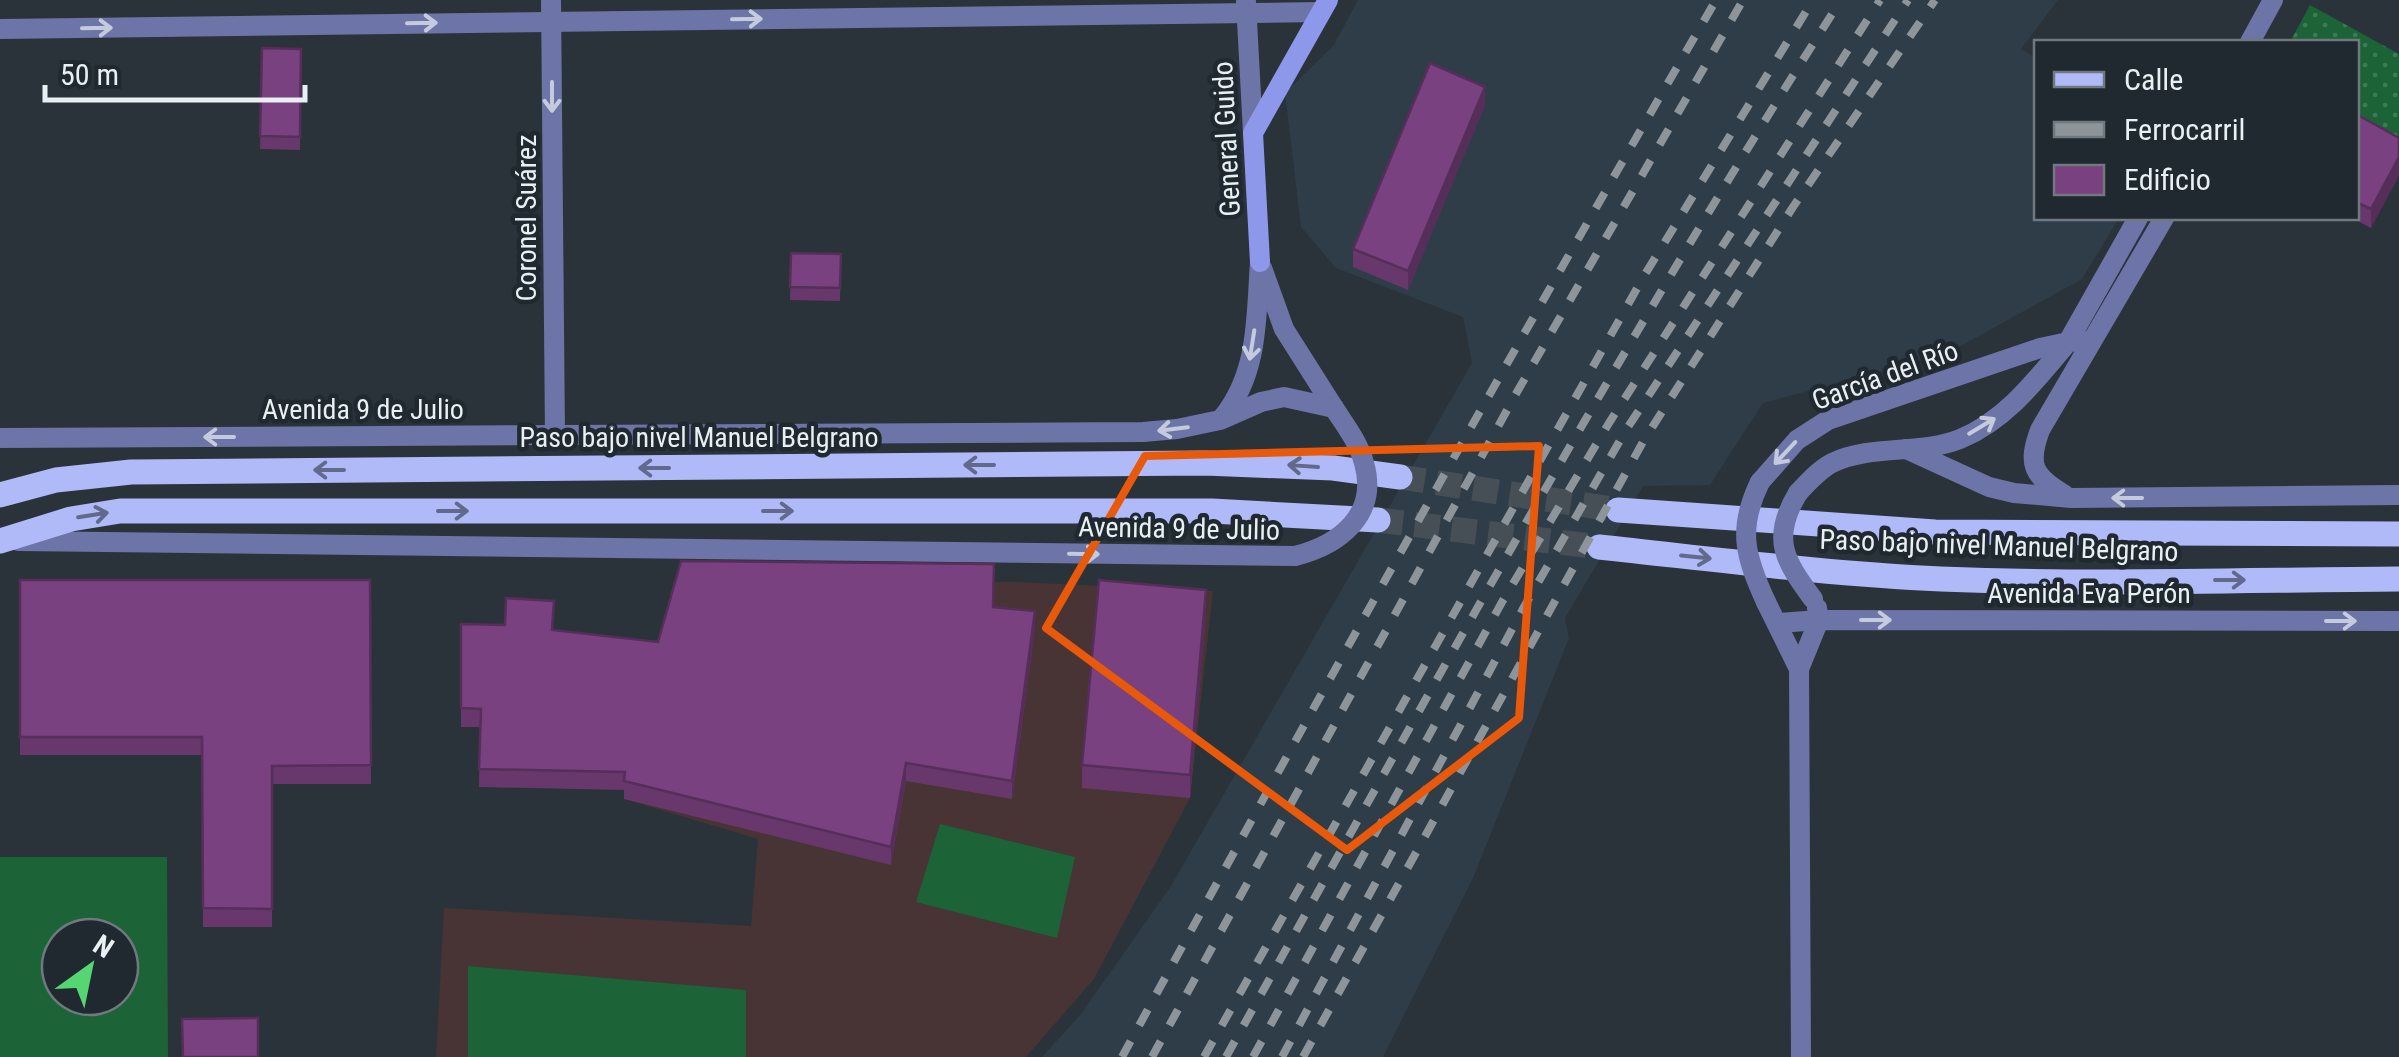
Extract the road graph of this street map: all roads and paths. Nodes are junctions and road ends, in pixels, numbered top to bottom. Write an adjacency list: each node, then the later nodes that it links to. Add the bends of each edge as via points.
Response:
1 (2273, 0): 6 (street)
2 (1324, 6): 3 (street); 7 (street)
3 (1246, 7): 4 (street, one-way to 3); 7 (street, General Guido)
4 (551, 10): 5 (street, one-way to 4); 15 (street, Coronel Suárez, one-way to 15)
5 (0, 29)
6 (2251, 40)
7 (1253, 132): 10 (street, General Guido)
8 (2137, 220): 12 (street)
9 (2163, 220): 11 (street)
10 (1260, 262): 13 (street, General Guido, via 1284,329); 14 (street, General Guido, one-way to 14, via 1247,374)
11 (2092, 341): 12 (street, García del Río); 21 (street, via 2033,449 2039,477)
12 (2068, 342): 17 (street, one-way to 12, via 1961,438 1994,419); 30 (street, García del Río, one-way to 30, bridge, via 1828,420 1797,440 1760,482 1746,522 1745,547)
13 (1334, 408): 14 (street, Avenida 9 de Julio, via 1284,397); 25 (street, Avenida 9 de Julio, one-way to 13, bridge, via 1295,556 1342,538 1364,501 1365,464)
14 (1220, 420): 15 (street, Avenida 9 de Julio, one-way to 15, via 1143,432)
15 (555, 435): 16 (street, Avenida 9 de Julio, one-way to 16)
16 (0, 438)
17 (1906, 450): 21 (street, via 1989,487); 28 (street, bridge, via 1844,458 1798,493 1783,526 1784,554)
18 (1400, 477): 19 (main road, Paso bajo nivel Manuel Belgrano, one-way to 19, via 1205,463 131,472)
19 (7, 488)
20 (2399, 495): 21 (street, one-way to 21)
21 (2071, 498)
22 (1618, 510): 24 (main road, Paso bajo nivel Manuel Belgrano, via 1935,532)
23 (1378, 520): 25 (main road, one-way to 23, via 71,518 120,511 1212,511)
24 (2399, 534)
25 (3, 541)
26 (1599, 547): 27 (main road, Paso bajo nivel Manuel Belgrano, one-way to 27, via 1940,578)
27 (2399, 579)
28 (1816, 610): 29 (street, Avenida Eva Perón, one-way to 29); 30 (street, Avenida Eva Perón); 31 (street, García del Río)
29 (2399, 621)
30 (1779, 623): 31 (street, García del Río)
31 (1799, 669): 32 (street, García del Río)
32 (1800, 1057)

